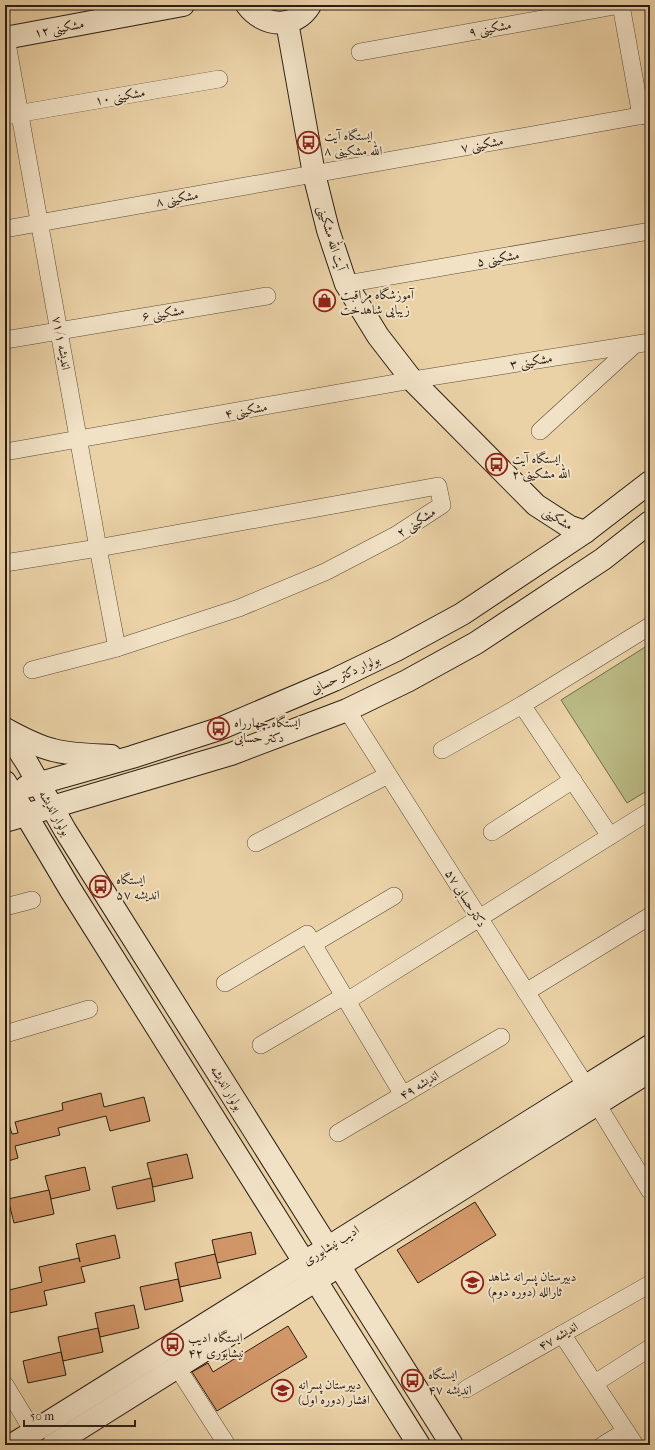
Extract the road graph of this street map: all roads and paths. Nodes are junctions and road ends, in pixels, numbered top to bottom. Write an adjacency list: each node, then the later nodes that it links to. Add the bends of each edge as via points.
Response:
1 (183, 5): 6 (main road, مشکینی ۱۲)
2 (247, 5): 5 (main road, via 263,19 277,23)
3 (310, 5): 5 (main road, via 303,14)
4 (620, 5): 7 (street, مشکینی ۹); 10 (street)
5 (287, 22): 11 (main road, آیت الله مشکینی)
6 (5, 36): 9 (street, اندیشه ۷۱/۱)
7 (360, 52)
8 (219, 79): 9 (street, مشکینی ۱۰)
9 (13, 115): 12 (street, اندیشه ۷۱/۱)
10 (646, 115): 11 (street, مشکینی ۷)
11 (314, 174): 12 (street, مشکینی ۸); 15 (main road, آیت الله مشکینی, via 328,230)
12 (40, 223): 13 (street, مشکینی ۸); 17 (street, اندیشه ۷۱/۱)
13 (5, 229)
14 (650, 231): 15 (street, مشکینی ۵)
15 (346, 284): 20 (main road, آیت الله مشکینی, via 378,336)
16 (267, 296): 17 (street, مشکینی ۶)
17 (59, 330): 18 (street, مشکینی ۶); 22 (street, اندیشه ۷۱/۱)
18 (5, 340)
19 (642, 343): 20 (street, مشکینی ۳); 21 (street)
20 (412, 380): 22 (street, مشکینی ۴); 25 (main road, آیت الله مشکینی)
21 (540, 431)
22 (79, 439): 23 (street, مشکینی ۴); 28 (street, اندیشه ۷۱/۱)
23 (5, 452)
24 (650, 482): 27 (main road, بولوار دکتر حسابی)
25 (536, 505): 27 (main road, مشکینی); 29 (main road, مشکینی, via 553,535)
26 (650, 522): 35 (main road, via 603,558 476,643 407,681)
27 (585, 532): 29 (main road, بولوار دکتر حسابی)
28 (98, 548): 30 (street); 32 (street, اندیشه ۷۱/۱); 32 (street, مشکینی ۲, via 438,486 442,505 396,535 325,572 239,608)
29 (554, 553): 38 (main road, بولوار دکتر حسابی, via 462,614 334,680 218,729)
30 (5, 563)
31 (650, 626): 34 (street)
32 (117, 648): 33 (street)
33 (32, 670)
34 (522, 705): 37 (street); 40 (street)
35 (346, 710): 39 (street, دکترحسابی ۵۷); 43 (main road, via 232,754)
36 (5, 729): 38 (main road, via 25,740 53,750 82,755); 41 (main road, بولوار اندیشه)
37 (442, 750)
38 (132, 757): 41 (main road, بولوار دکتر حسابی)
39 (388, 775): 49 (street); 54 (street, دکترحسابی ۵۷)
40 (573, 780): 47 (street); 48 (street)
41 (38, 783): 42 (main road, بولوار دکتر حسابی); 43 (main road, بولوار اندیشه)
42 (7, 789): 45 (main road, بولوار اندیشه)
43 (52, 808): 45 (main road); 70 (main road, بولوار اندیشه)
44 (650, 811): 48 (street)
45 (26, 815): 46 (main road); 71 (main road, بولوار اندیشه)
46 (5, 821)
47 (492, 832)
48 (610, 836): 54 (street)
49 (256, 843)
50 (394, 896): 55 (street)
51 (32, 900): 52 (street)
52 (5, 908)
53 (650, 916): 57 (street)
54 (479, 918): 57 (street, دکترحسابی ۵۷); 58 (street)
55 (310, 939): 56 (street); 58 (street)
56 (225, 982)
57 (526, 992): 65 (street, دکترحسابی ۵۷)
58 (345, 998): 62 (street); 66 (street)
59 (89, 1009): 60 (street)
60 (5, 1034)
61 (501, 1037): 66 (street, اندیشه ۴۹)
62 (260, 1044)
63 (650, 1046): 65 (main road, ادیب نیشابوری)
64 (650, 1071): 67 (main road, ادیب نیشابوری)
65 (586, 1086): 70 (main road, ادیب نیشابوری)
66 (403, 1095): 68 (street, اندیشه ۴۹)
67 (598, 1104): 69 (street); 72 (main road, ادیب نیشابوری)
68 (338, 1133)
69 (649, 1187)
70 (328, 1247): 71 (main road, ادیب نیشابوری); 72 (main road, بولوار اندیشه)
71 (304, 1262): 73 (main road, بولوار اندیشه); 81 (main road, ادیب نیشابوری)
72 (339, 1266): 73 (main road, ادیب نیشابوری); 87 (main road, بولوار اندیشه)
73 (316, 1280): 84 (main road, ادیب نیشابوری); 86 (main road, بولوار اندیشه)
74 (650, 1284): 75 (street, اندیشه ۴۷)
75 (562, 1334): 78 (street); 80 (street, اندیشه ۴۷)
76 (650, 1348): 78 (street)
77 (184, 1378): 85 (street)
78 (595, 1383): 82 (street)
79 (5, 1385): 81 (street)
80 (466, 1389)
81 (33, 1431): 83 (main road, ادیب نیشابوری)
82 (631, 1438): 88 (street)
83 (12, 1445)
84 (53, 1445)
85 (227, 1445)
86 (419, 1445)
87 (452, 1445)
88 (603, 1445)

